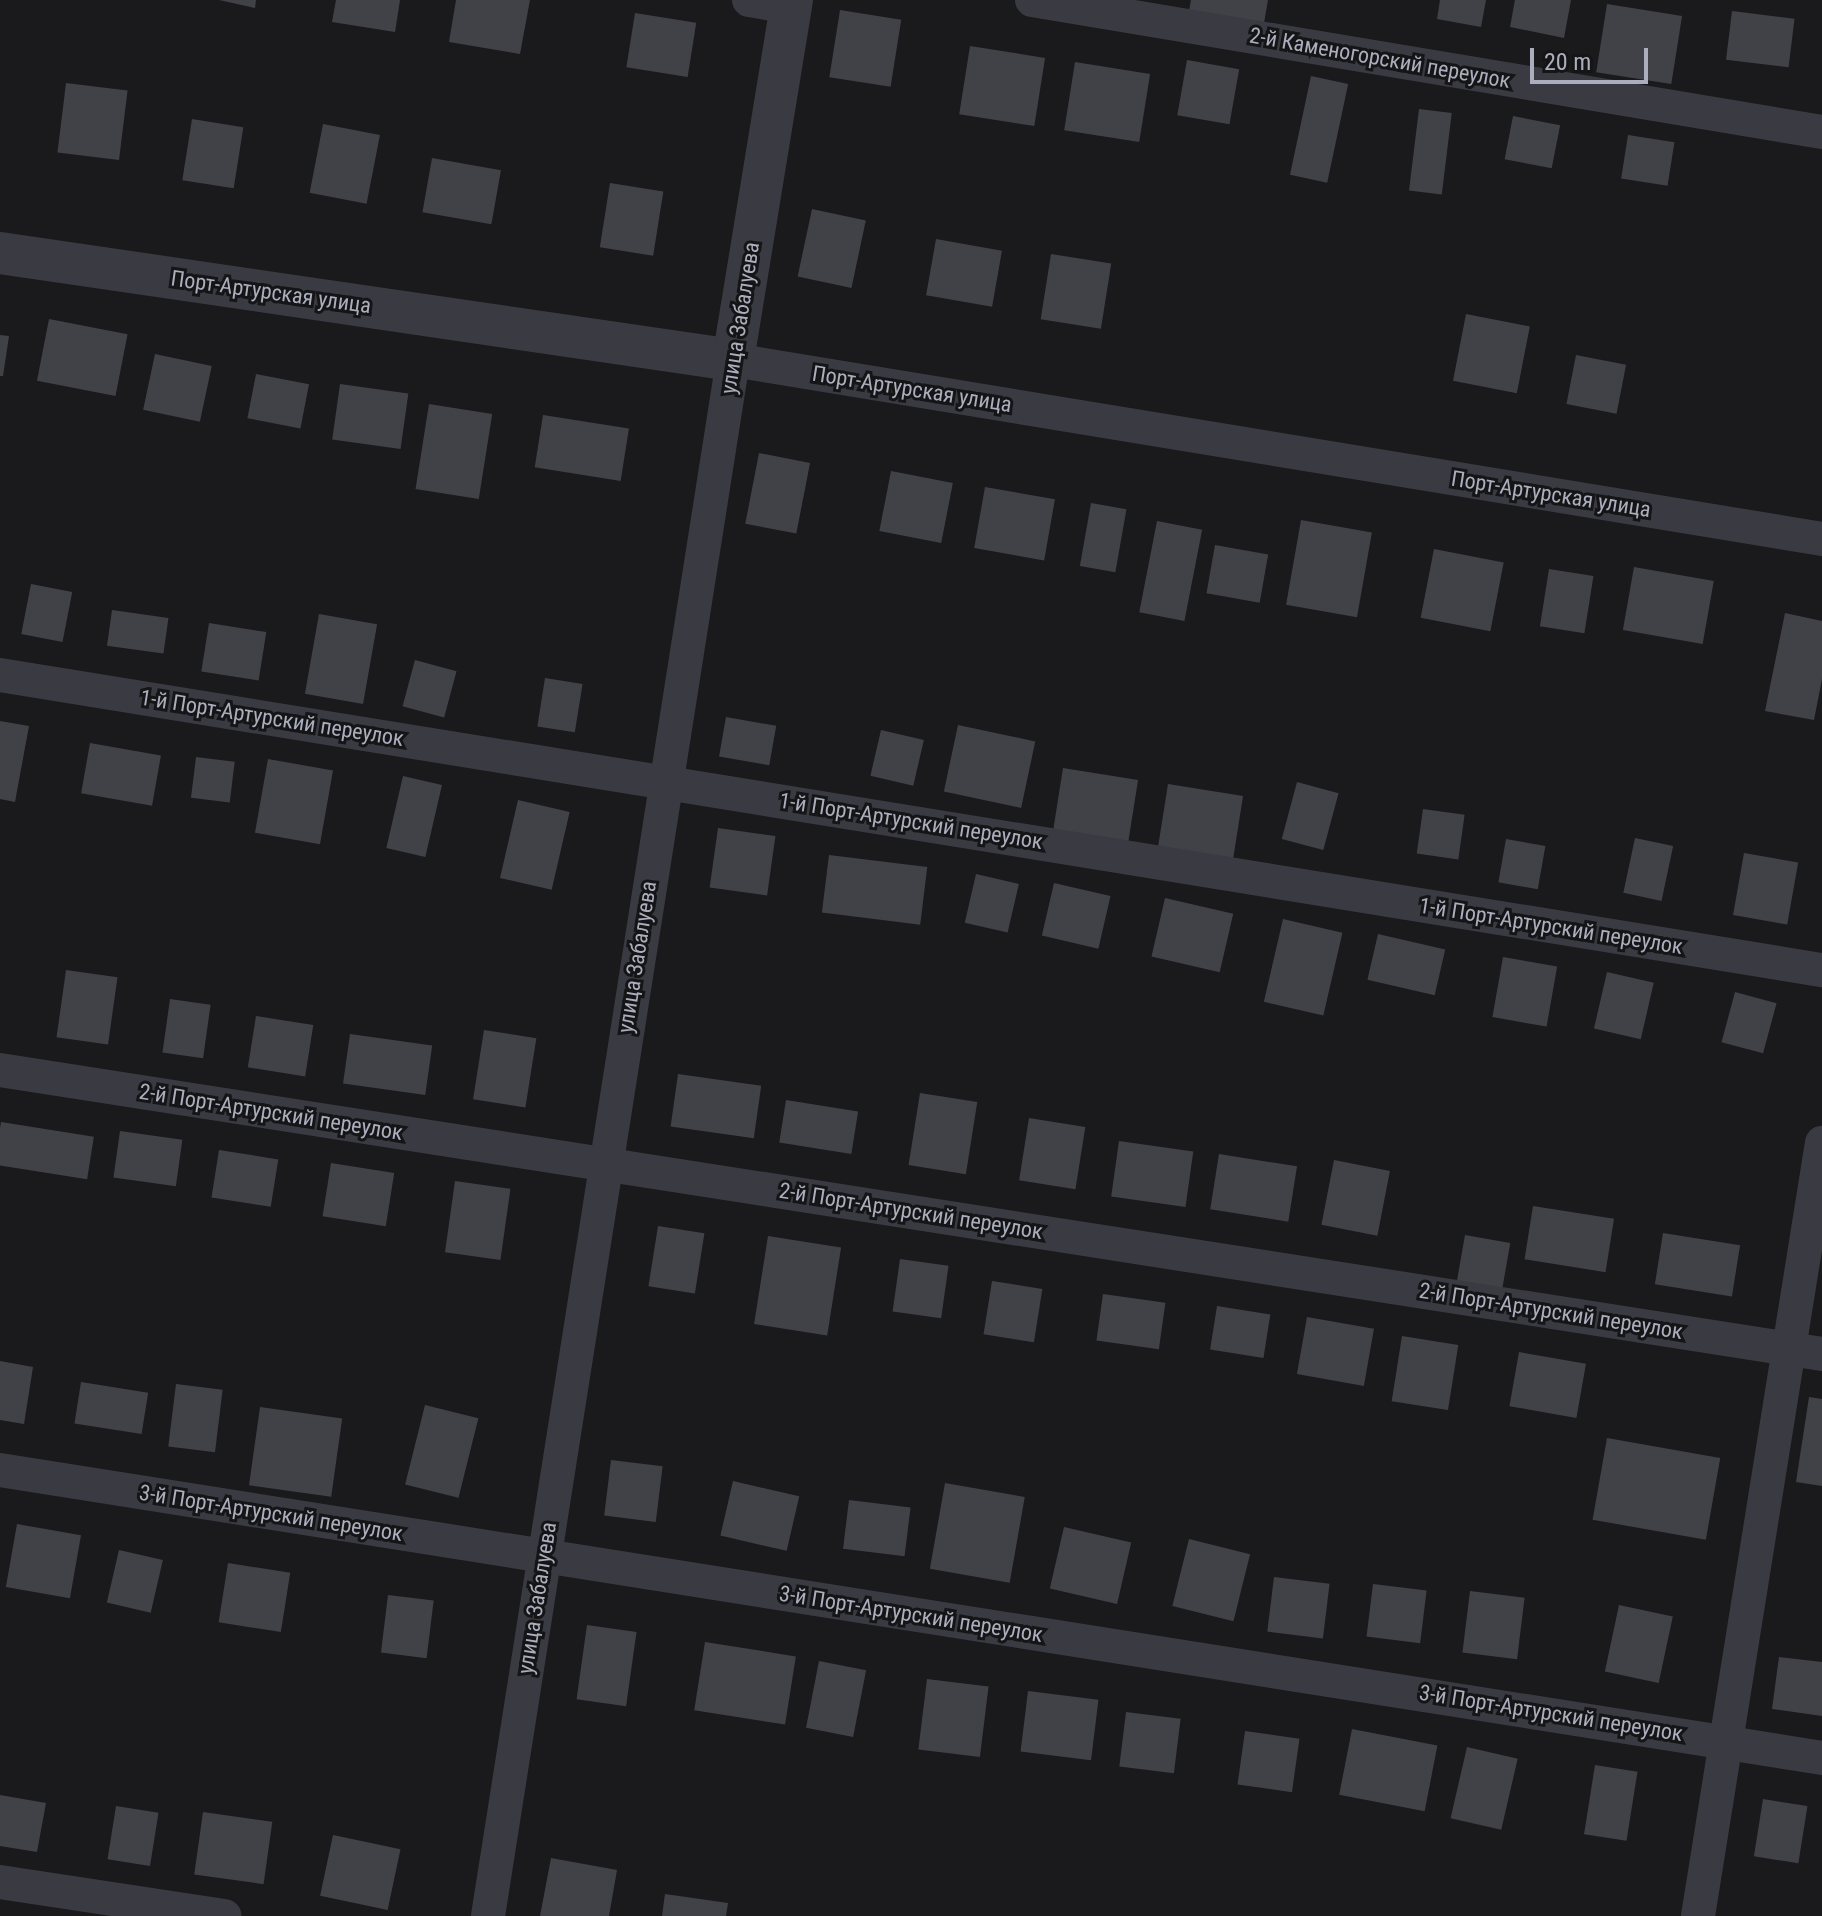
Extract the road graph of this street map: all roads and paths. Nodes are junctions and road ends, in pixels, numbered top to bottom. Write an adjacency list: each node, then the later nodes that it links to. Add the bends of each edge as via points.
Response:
1 (749, 0): 3 (street)
2 (1032, 0): 4 (street, 2-й Каменогорский переулок)
3 (792, 4): 6 (street, улица Забалуева)
4 (1822, 132)
5 (0, 253): 6 (street, Порт-Артурская улица)
6 (733, 360): 7 (street, Порт-Артурская улица); 9 (street, улица Забалуева)
7 (1822, 539)
8 (0, 675): 9 (street, 1-й Порт-Артурский переулок)
9 (664, 780): 10 (street, 1-й Порт-Артурский переулок); 13 (street, улица Забалуева)
10 (1822, 970)
11 (0, 1070): 13 (street, 2-й Порт-Артурский переулок)
12 (1822, 1143): 14 (street)
13 (605, 1164): 14 (street, 2-й Порт-Артурский переулок); 16 (street, улица Забалуева)
14 (1806, 1351): 17 (street)
15 (0, 1470): 16 (street, 3-й Порт-Артурский переулок)
16 (543, 1557): 17 (street, 3-й Порт-Артурский переулок); 21 (street, улица Забалуева)
17 (1726, 1740): 18 (street, 3-й Порт-Артурский переулок); 22 (street)
18 (1822, 1758)
19 (0, 1882): 20 (street)
20 (224, 1916)
21 (488, 1916)
22 (1698, 1916)

